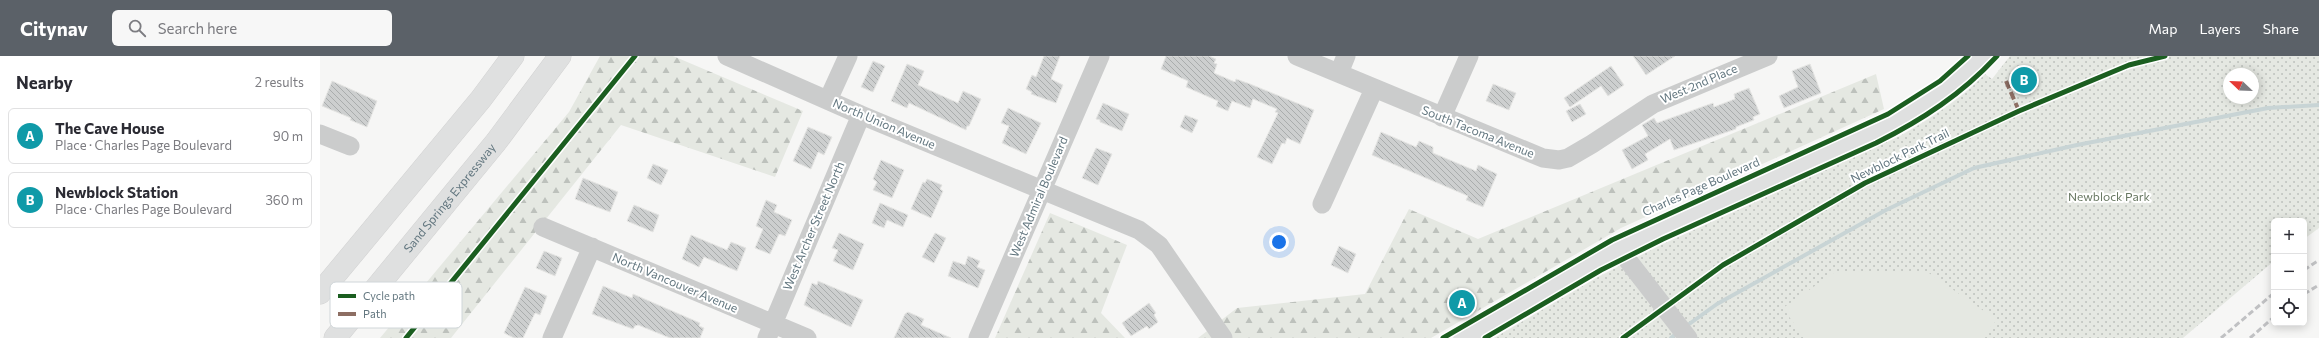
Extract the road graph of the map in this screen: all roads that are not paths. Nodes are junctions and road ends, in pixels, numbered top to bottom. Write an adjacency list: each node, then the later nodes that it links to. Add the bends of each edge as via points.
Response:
1 (513, 56): 25 (main road, via 481,99)
2 (560, 56): 24 (main road, Sand Springs Expressway, via 496,142)
3 (727, 56): 13 (street, North Union Avenue)
4 (848, 56): 13 (street)
5 (1100, 56): 19 (street, West Admiral Boulevard)
6 (1297, 56): 11 (street, South Tacoma Avenue)
7 (1346, 56): 11 (street)
8 (1469, 56): 16 (street)
9 (1768, 56): 14 (street, West 2nd Place)
10 (1983, 56): 23 (main road, Charles Page Boulevard, via 1959,80 1902,120)
11 (1338, 73): 12 (street, South Tacoma Avenue)
12 (1374, 89): 16 (street, South Tacoma Avenue); 20 (street)
13 (828, 100): 15 (street, North Union Avenue)
14 (1653, 104): 16 (street, South Tacoma Avenue, via 1578,153 1559,160 1543,158)
15 (862, 115): 19 (street, North Union Avenue); 27 (street, West Archer Street North)
16 (1442, 117)
17 (320, 134): 18 (street)
18 (350, 146)
19 (1041, 190): 31 (street, West Admiral Boulevard); 32 (street, North Union Avenue, via 1145,233 1159,245)
20 (1322, 204)
21 (543, 227): 22 (street, North Vancouver Avenue)
22 (592, 247): 27 (street, North Vancouver Avenue); 29 (street)
23 (1618, 249): 33 (main road, Charles Page Boulevard); 34 (street)
24 (381, 282)
25 (320, 293)
26 (343, 328): 28 (main road, Sand Springs Expressway)
27 (770, 331): 30 (street, North Vancouver Avenue)
28 (335, 338)
29 (552, 338)
30 (807, 338)
31 (978, 338)
32 (1223, 338)
33 (1465, 338)
34 (1688, 338)

